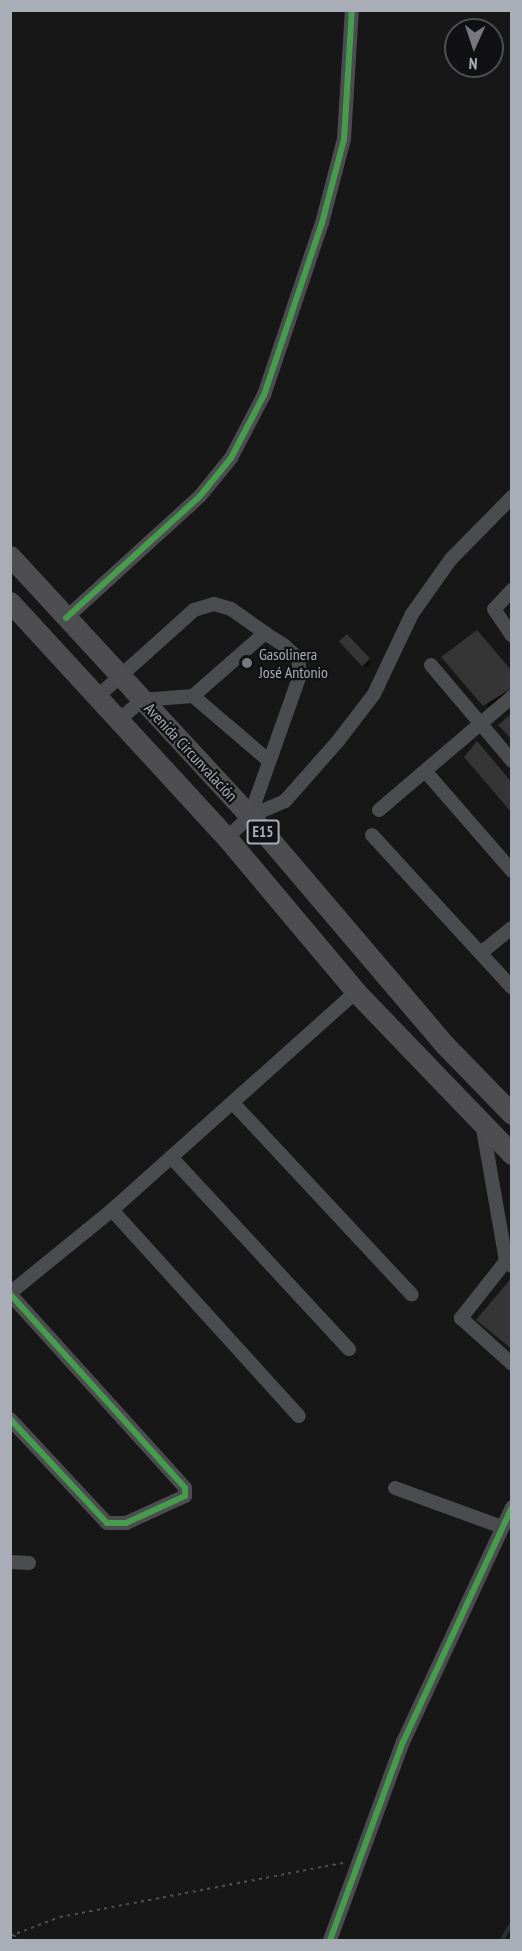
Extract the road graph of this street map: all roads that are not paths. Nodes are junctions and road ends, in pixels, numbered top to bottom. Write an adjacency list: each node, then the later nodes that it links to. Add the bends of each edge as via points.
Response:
1 (352, 10): 6 (street, via 344,138 313,252 264,395 231,458 200,496)
2 (512, 497): 25 (street, via 451,559 412,614 374,694 338,741 285,801)
3 (10, 555): 6 (highway, Avenida Circunvalación / E15)
4 (512, 590): 8 (street, via 494,609)
5 (10, 602): 12 (highway, Avenida Circunvalación / E15)
6 (66, 618): 9 (highway, Avenida Circunvalación / E15)
7 (265, 633): 11 (street, via 231,609 214,604 194,610); 13 (street); 19 (street, via 298,658 300,671)
8 (512, 636)
9 (104, 660): 11 (highway, Avenida Circunvalación / E15); 12 (highway)
10 (431, 665): 18 (street)
11 (119, 676): 14 (street); 16 (highway, Avenida Circunvalación / E15)
12 (82, 678): 14 (highway, Avenida Circunvalación / E15)
13 (193, 696): 16 (street); 19 (street)
14 (97, 697): 17 (highway, Avenida Circunvalación / E15)
15 (512, 698): 18 (street)
16 (142, 700): 17 (street); 22 (highway, Avenida Circunvalación / E15)
17 (118, 720): 23 (highway, Avenida Circunvalación / E15)
18 (480, 724): 20 (street); 21 (street)
19 (268, 760): 25 (street)
20 (512, 761)
21 (426, 772): 24 (street); 28 (street)
22 (211, 774): 23 (highway); 25 (highway, Avenida Circunvalación / E15)
23 (187, 795): 27 (highway, Avenida Circunvalación / E15)
24 (379, 810)
25 (250, 816): 27 (street); 29 (highway, Avenida Circunvalación / E15)
26 (372, 835): 32 (street)
27 (227, 838): 30 (highway, Avenida Circunvalación / E15)
28 (512, 871)
29 (301, 879): 30 (highway); 36 (highway, Avenida Circunvalación / E15)
30 (278, 896): 34 (highway, Avenida Circunvalación / E15)
31 (512, 928): 32 (street)
32 (482, 952): 33 (street)
33 (512, 988)
34 (356, 992): 35 (street); 37 (highway, Avenida Circunvalación / E15)
35 (233, 1103): 39 (street); 43 (street)
36 (512, 1114)
37 (479, 1124): 38 (highway, Avenida Circunvalación / E15); 41 (street, via 488,1140)
38 (512, 1154)
39 (171, 1157): 40 (street); 44 (street)
40 (112, 1210): 42 (street); 46 (street)
41 (509, 1264): 45 (street, via 461,1318)
42 (10, 1293): 47 (street, via 185,1488 185,1496 121,1525 107,1523)
43 (412, 1295)
44 (349, 1349)
45 (512, 1364)
46 (299, 1416)
47 (10, 1419)
48 (395, 1488): 50 (street)
49 (512, 1507): 50 (street)
50 (502, 1527): 53 (street, via 403,1742)
51 (10, 1562): 52 (street)
52 (29, 1563)
53 (330, 1941)

